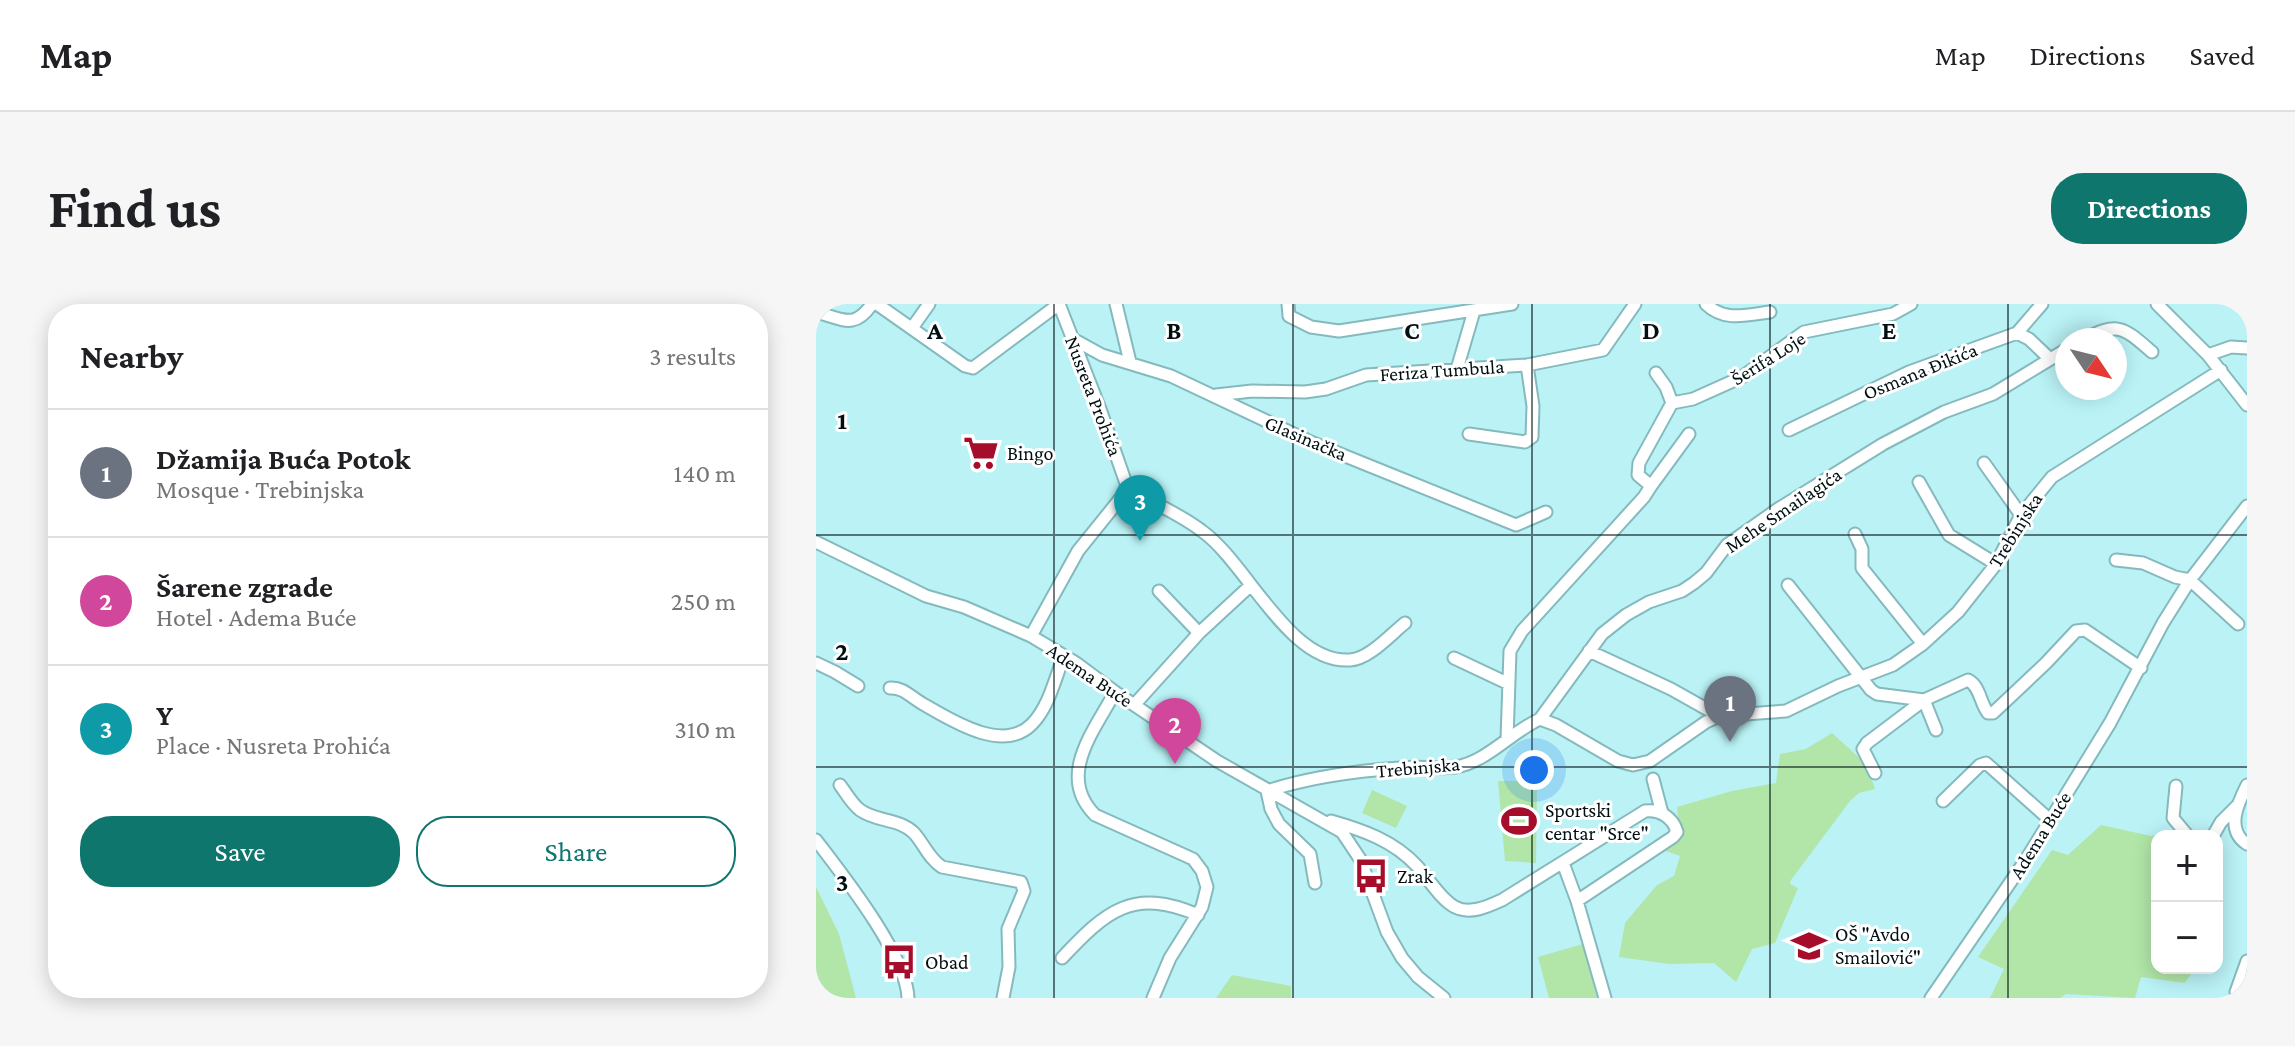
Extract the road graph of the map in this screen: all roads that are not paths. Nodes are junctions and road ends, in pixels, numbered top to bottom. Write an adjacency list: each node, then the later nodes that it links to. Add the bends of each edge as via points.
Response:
1 (874, 304): 13 (street, via 854,321); 15 (street)
2 (929, 304): 15 (street)
3 (1059, 304): 15 (street, via 973,368); 18 (street, Nusreta Prohića)
4 (1116, 304): 24 (street)
5 (1288, 304): 12 (street, via 1289,316 1311,327 1339,331)
6 (1512, 304): 12 (street)
7 (1635, 304): 25 (street, Feriza Tumbula, via 1603,350)
8 (1706, 304): 14 (street, via 1730,317)
9 (1911, 304): 30 (street, Šerifa Loje, via 1893,314 1804,332 1742,377)
10 (2042, 304): 16 (street, Osmana Đikića)
11 (2157, 304): 21 (street)
12 (1474, 311): 26 (street)
13 (816, 312)
14 (1770, 312)
15 (912, 328)
16 (2017, 333): 23 (street); 32 (street, Osmana Đikića, via 1909,372)
17 (2127, 334): 20 (street)
18 (1070, 335): 24 (street, Glasinačka, via 1087,349); 38 (street, Nusreta Prohića)
19 (2247, 348): 21 (street)
20 (2152, 352)
21 (2208, 355): 27 (street)
22 (2055, 356): 23 (street, Mehe Smailagića)
23 (2050, 359): 55 (street, Mehe Smailagića, via 1993,394 1883,444 1778,509 1727,545 1694,583 1626,615)
24 (1130, 362): 29 (street, Glasinačka)
25 (1527, 365): 26 (street, Feriza Tumbula); 33 (street, Feriza Tumbula, via 1532,437 1525,442)
26 (1457, 369): 29 (street, Feriza Tumbula, via 1366,375 1305,392)
27 (2221, 370): 31 (street); 41 (street, Trebinjska, via 2052,477)
28 (1656, 373): 30 (street)
29 (1216, 395): 40 (street, Glasinačka, via 1313,443 1516,525)
30 (1672, 403): 37 (street, via 1639,463 1638,475)
31 (2247, 405)
32 (1789, 430)
33 (1469, 434)
34 (1689, 434): 37 (street)
35 (1984, 463): 41 (street)
36 (1919, 482): 45 (street, via 1949,535)
37 (1651, 486): 61 (street, via 1522,631 1510,651)
38 (1128, 489): 47 (street, via 1203,531); 53 (street, via 1078,551)
39 (2247, 506): 46 (street, Adema Buće)
40 (1546, 512)
41 (2021, 515): 45 (street, Trebinjska)
42 (1855, 534): 54 (street, via 1864,557 1862,568)
43 (816, 542): 53 (street, Adema Buće, via 926,596)
44 (2116, 560): 46 (street, via 2143,563)
45 (1996, 564): 54 (street, Trebinjska, via 1958,612)
46 (2190, 580): 51 (street); 59 (street, Adema Buće)
47 (1251, 585): 50 (street, via 1305,645 1328,657 1360,659); 52 (street)
48 (1788, 585): 60 (street)
49 (1159, 591): 52 (street)
50 (1405, 623)
51 (2238, 624)
52 (1199, 633): 66 (street)
53 (1031, 636): 56 (street, Adema Buće)
54 (1923, 644): 60 (street, Trebinjska, via 1893,665)
55 (1589, 651): 67 (street); 68 (street, Mehe Smailagića)
56 (1064, 656): 63 (street, via 1044,707 1031,725 1015,734 988,735); 64 (street, Adema Buće)
57 (1454, 658): 61 (street)
58 (816, 663): 62 (street)
59 (2141, 668): 65 (street, via 2085,630 2076,631 1993,713 1968,680); 81 (street, Adema Buće)
60 (1862, 677): 65 (street, via 1877,694); 67 (street, Trebinjska, via 1786,711)
61 (1507, 683): 70 (street)
62 (858, 686)
63 (890, 688)
64 (1115, 692): 66 (street, Adema Buće); 89 (street, via 1081,755 1077,787 1095,815 1193,859 1207,887)
65 (1924, 700): 69 (street); 71 (street, via 1867,743 1863,749)
66 (1135, 704): 76 (street, Adema Buće)
67 (1719, 716): 68 (street, Trebinjska, via 1650,761 1633,765)
68 (1540, 719): 70 (street, Trebinjska)
69 (1936, 730)
70 (1507, 739): 76 (street, Trebinjska, via 1455,767 1339,774)
71 (1875, 773)
72 (1653, 779): 79 (street)
73 (840, 785): 94 (street, via 864,813 915,833 942,867 1021,882 1024,891 1008,929)
74 (2247, 785): 78 (street)
75 (2176, 786): 82 (street, via 2173,818)
76 (1267, 791): 80 (street, Adema Buće); 87 (street, via 1279,824 1310,854)
77 (1943, 801): 81 (street, via 1986,763)
78 (2237, 806): 83 (street); 85 (street, via 2235,830)
79 (1662, 813): 86 (street, via 1636,815); 88 (street, via 1675,826 1673,837)
80 (1319, 818): 86 (street, via 1385,840 1455,907 1467,910 1500,902); 96 (street, Adema Buće, via 1342,832 1356,851 1402,958)
81 (2050, 820): 98 (street, Adema Buće)
82 (2183, 830)
83 (2216, 830)
84 (816, 840): 93 (street, via 873,919 903,974)
85 (2247, 844)
86 (1563, 863): 88 (street)
87 (1315, 883)
88 (1577, 901): 97 (street)
89 (1198, 915): 90 (street, via 1162,903 1119,908); 95 (street, via 1170,958)
90 (1062, 958)
91 (2247, 961): 92 (street)
92 (2236, 992)
93 (908, 998)
94 (1003, 998)
95 (1153, 998)
96 (1444, 998)
97 (1605, 998)
98 (1931, 998)

